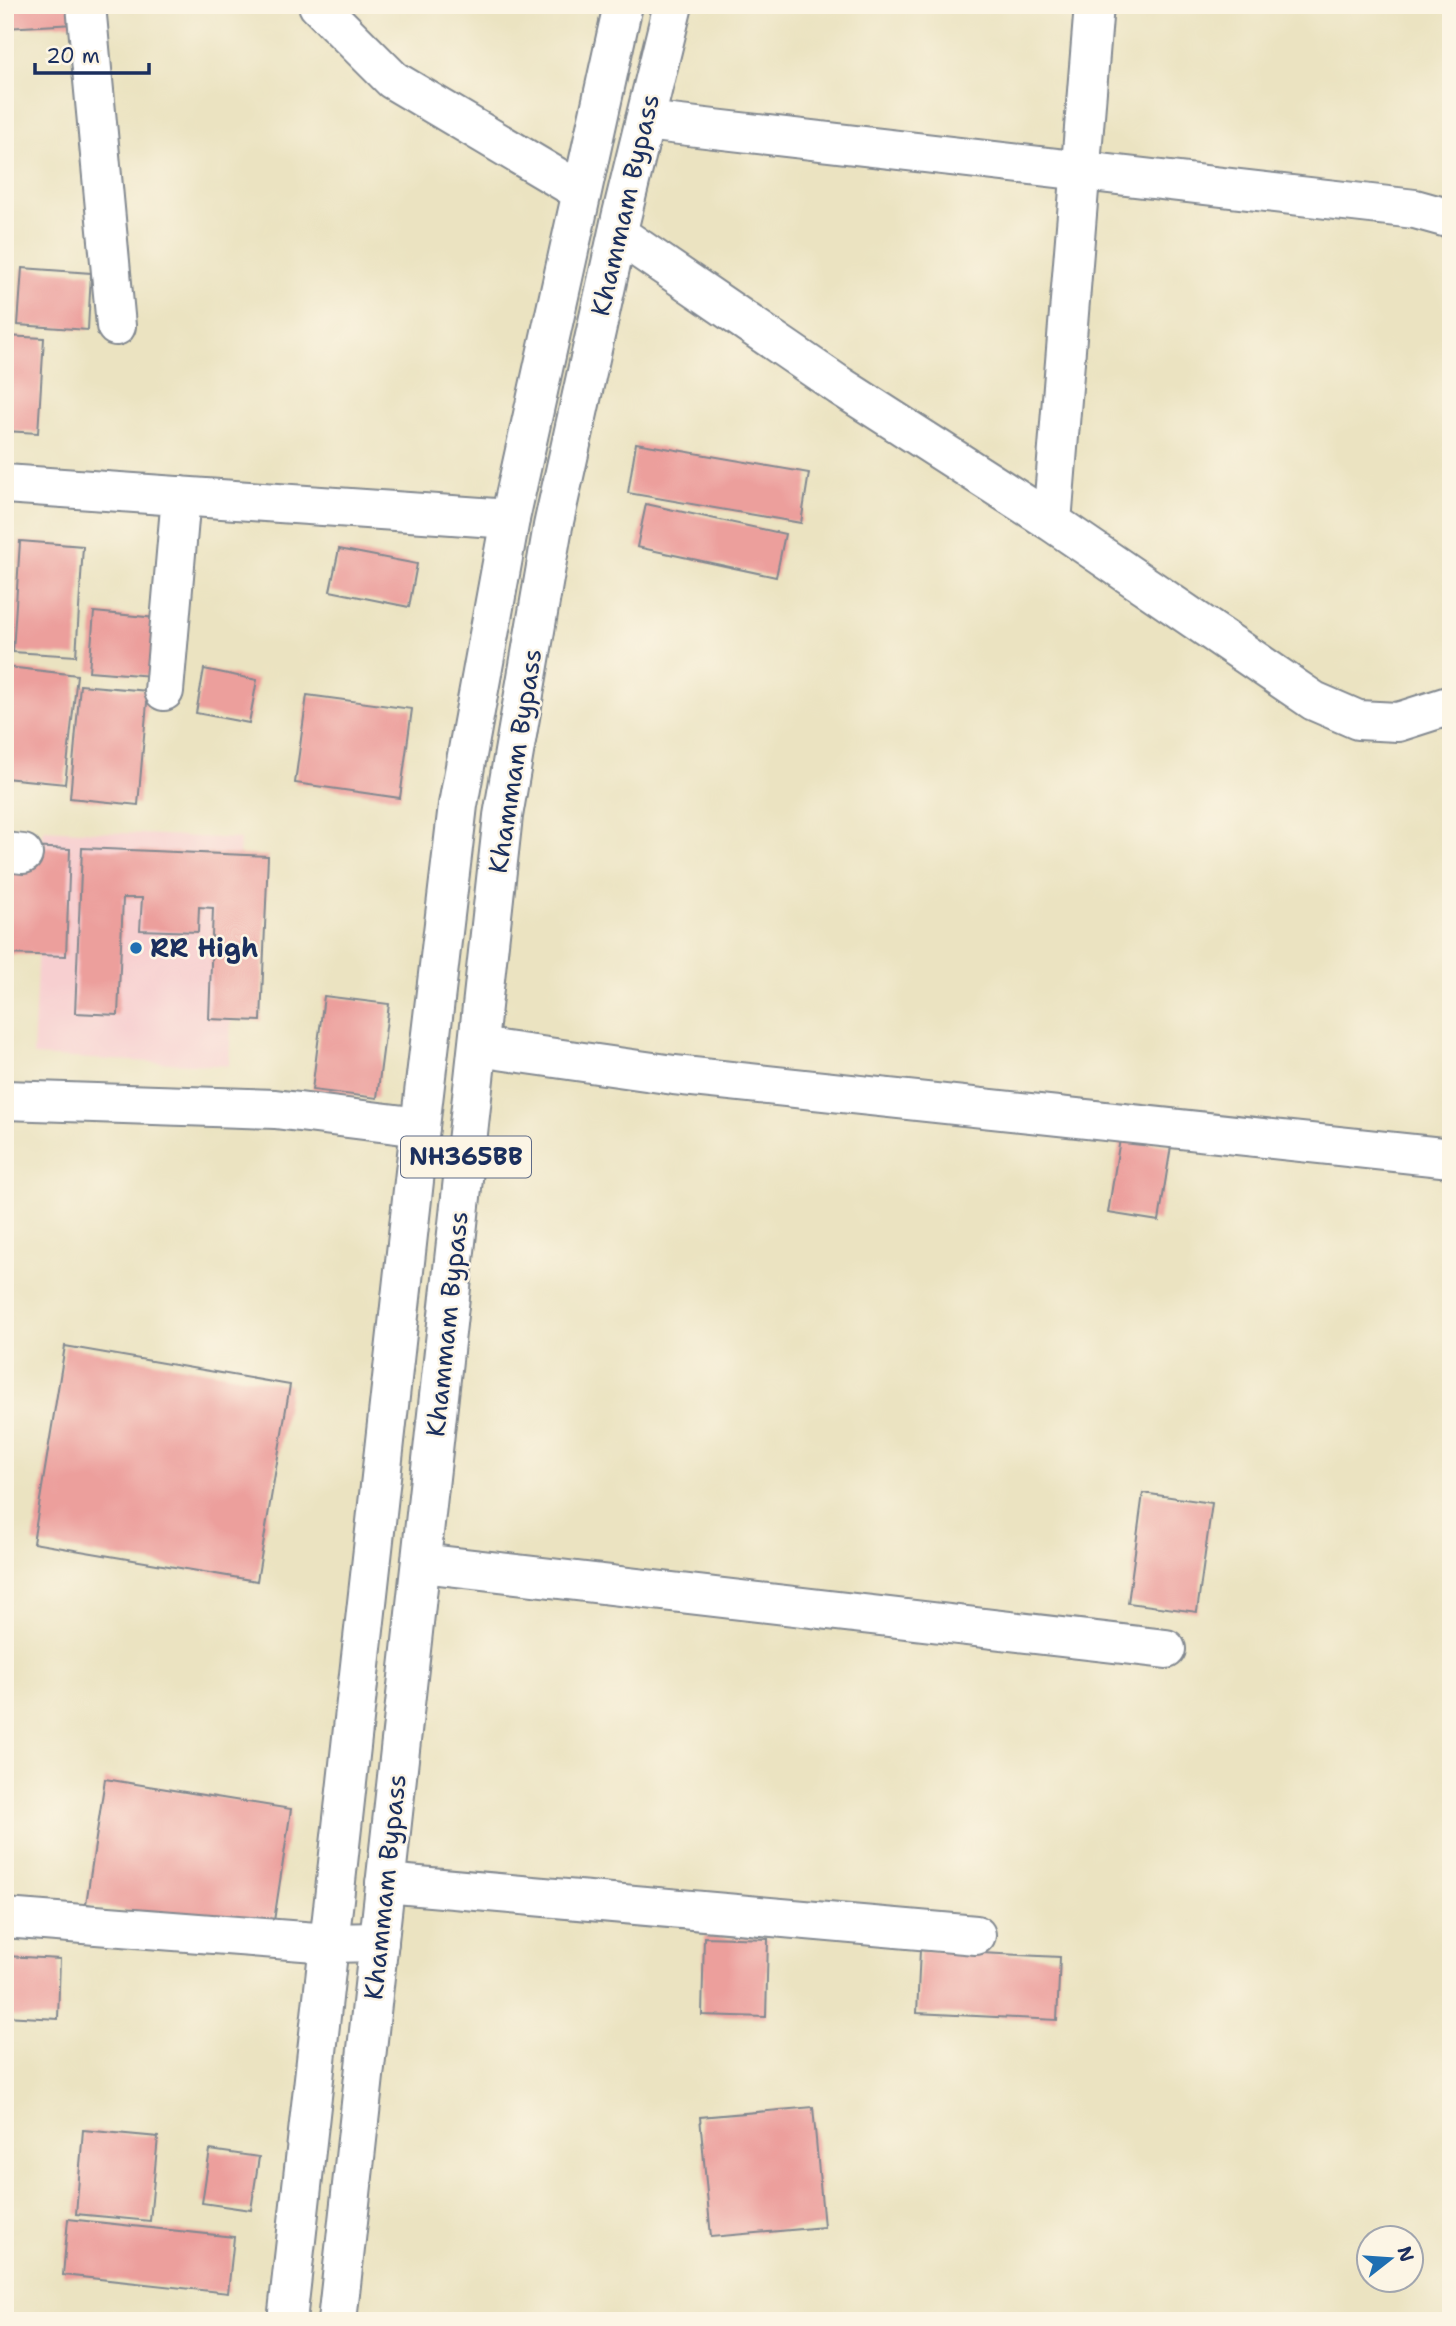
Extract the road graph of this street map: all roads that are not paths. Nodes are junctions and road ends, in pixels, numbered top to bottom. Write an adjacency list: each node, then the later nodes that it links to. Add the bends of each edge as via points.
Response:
1 (86, 5): 11 (main road)
2 (318, 5): 8 (main road, via 393,80)
3 (623, 5): 8 (main road, Khammam Bypass / NH365BB)
4 (673, 5): 6 (main road, Khammam Bypass / NH365BB)
5 (1094, 5): 7 (main road)
6 (645, 121): 7 (main road); 10 (main road, Khammam Bypass / NH365BB)
7 (1080, 170): 9 (main road, via 1415,209); 15 (main road)
8 (580, 191): 14 (main road, Khammam Bypass / NH365BB)
9 (1451, 219)
10 (618, 234): 15 (main road, via 839,386); 18 (main road, Khammam Bypass / NH365BB, via 553,526 503,816)
11 (116, 326)
12 (5, 484): 13 (main road)
13 (181, 496): 14 (main road); 16 (main road)
14 (510, 519): 20 (main road, Khammam Bypass / NH365BB, via 458,806)
15 (1052, 522): 17 (main road, via 1314,701 1359,720 1398,722)
16 (164, 691)
17 (1451, 705)
18 (478, 1047): 21 (main road, via 674,1075); 22 (main road, Khammam Bypass / NH365BB)
19 (5, 1100): 20 (main road, via 275,1109)
20 (420, 1127): 28 (main road, Khammam Bypass / NH365BB)
21 (1451, 1158)
22 (421, 1563): 23 (main road); 24 (main road, Khammam Bypass / NH365BB)
23 (1166, 1649)
24 (385, 1882): 26 (main road); 27 (main road, Khammam Bypass / NH365BB)
25 (5, 1918): 28 (main road)
26 (976, 1935)
27 (379, 1942): 28 (main road); 30 (main road, Khammam Bypass / NH365BB)
28 (329, 1944): 29 (main road, Khammam Bypass / NH365BB)
29 (287, 2321)
30 (337, 2321)

